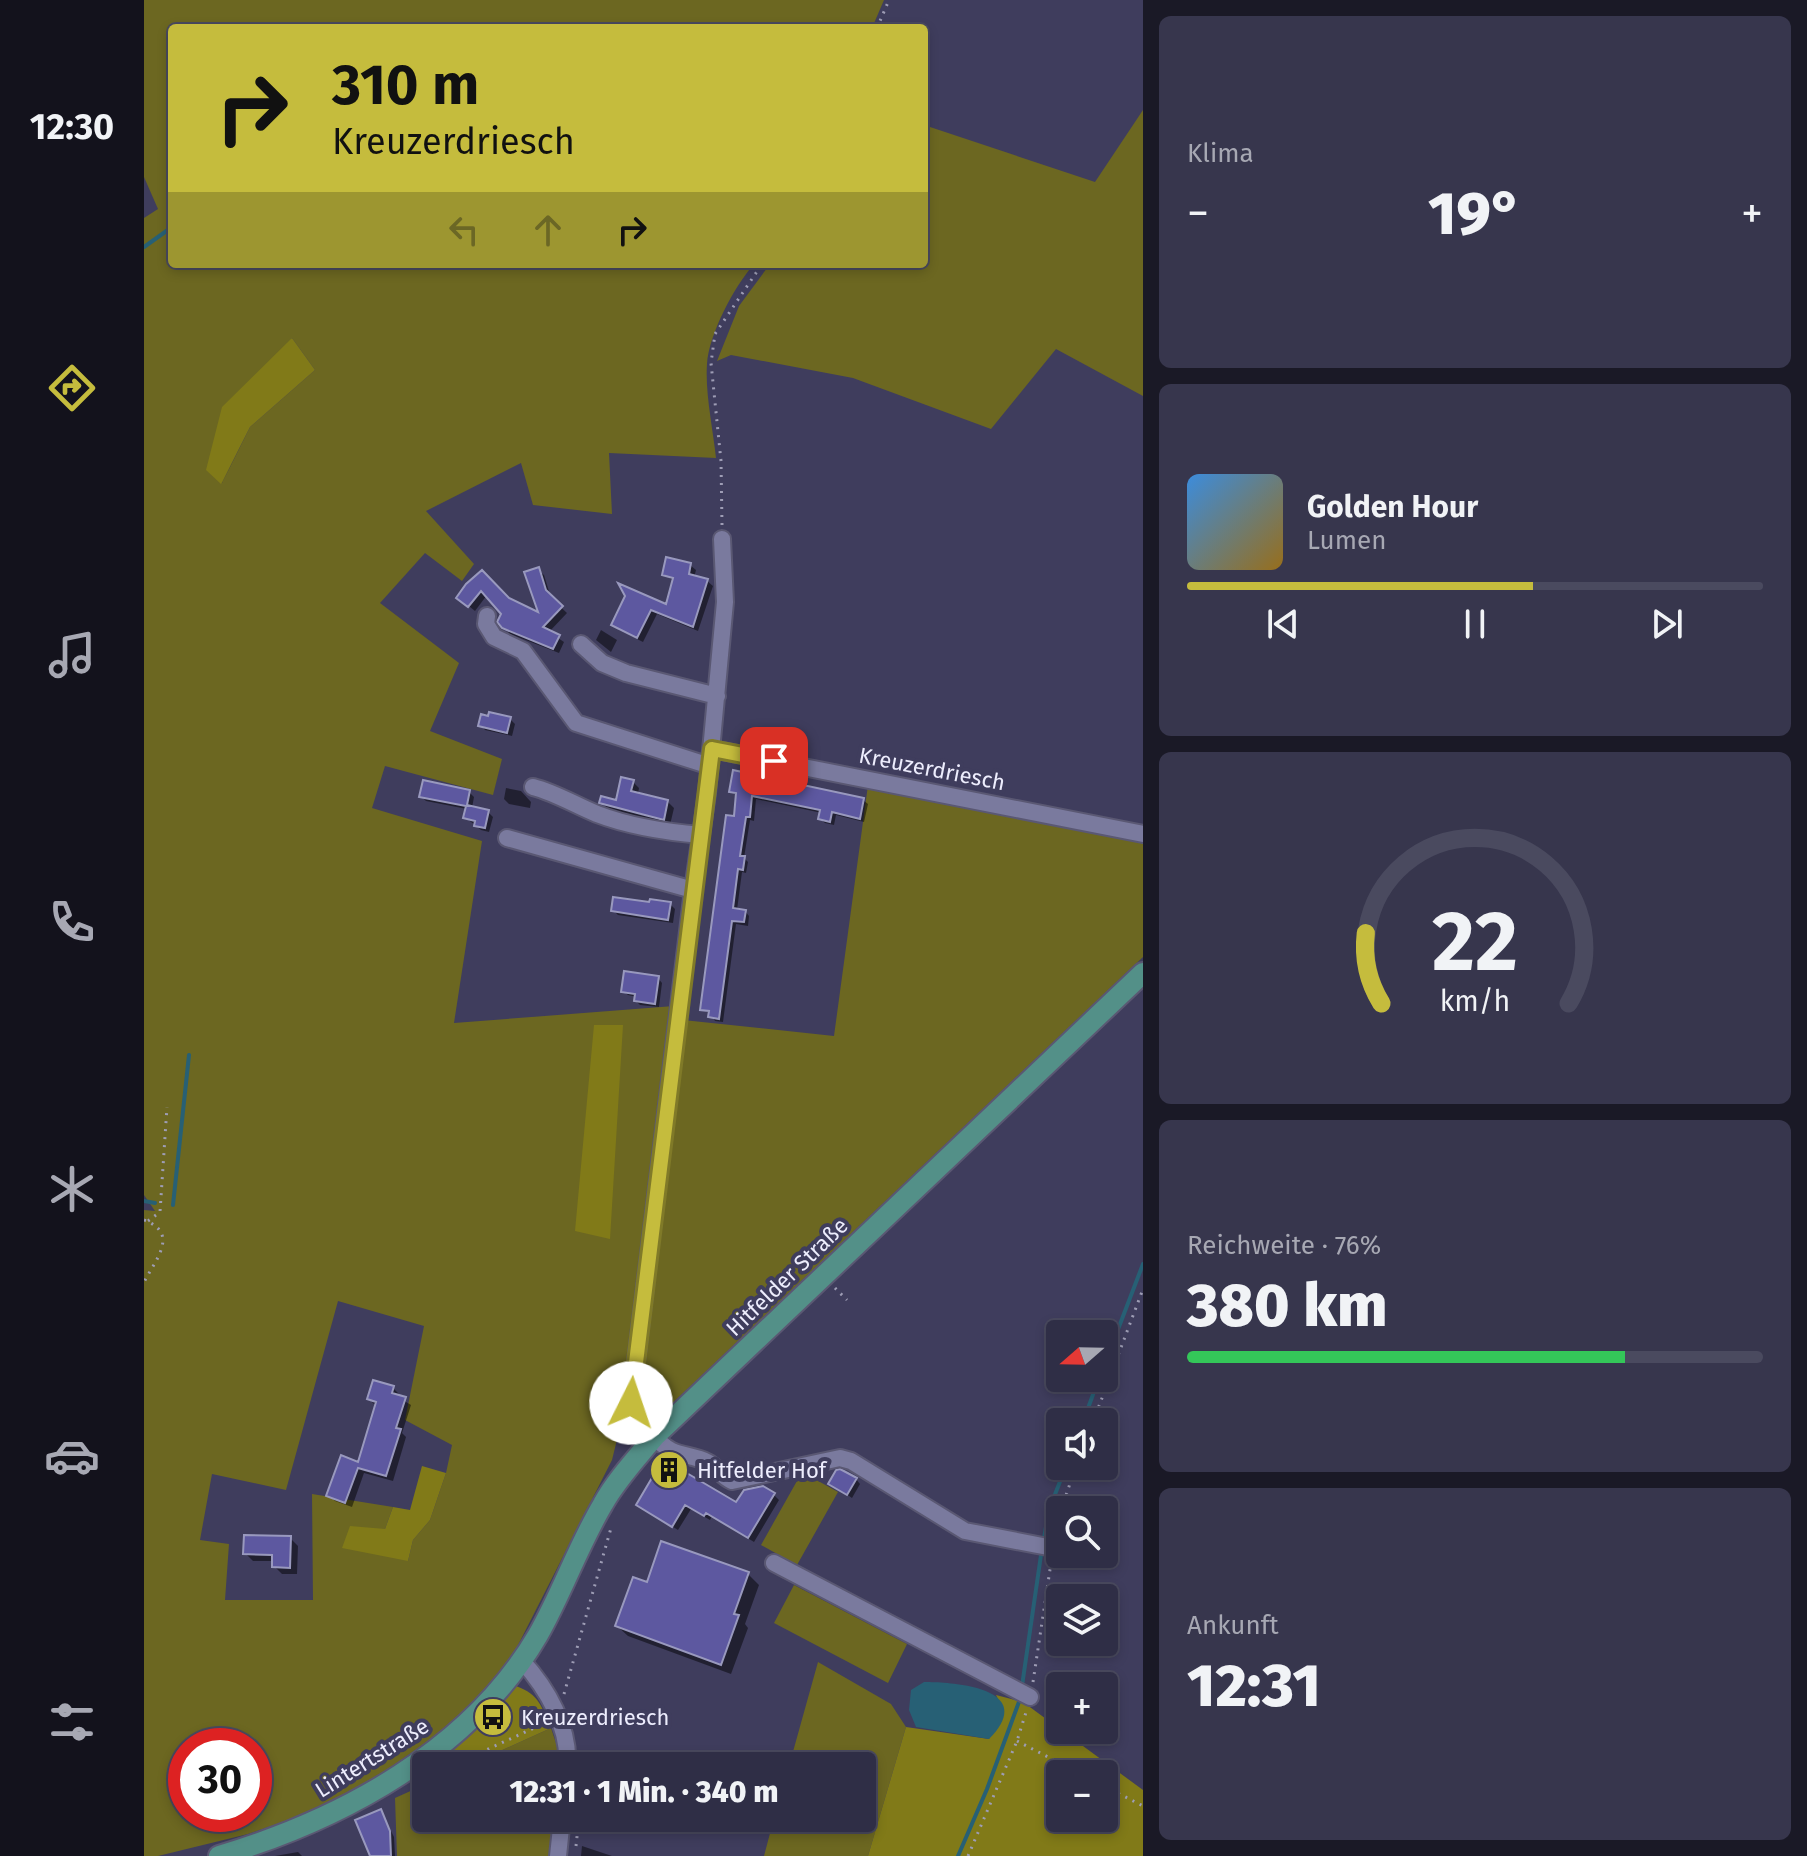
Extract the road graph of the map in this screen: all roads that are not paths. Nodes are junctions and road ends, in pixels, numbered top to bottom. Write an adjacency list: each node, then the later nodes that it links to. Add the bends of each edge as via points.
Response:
1 (722, 539): 4 (street, via 725,602)
2 (487, 616): 5 (street, Kreuzerdriesch, via 494,637 523,651 576,723)
3 (581, 644): 4 (street, via 602,663 626,673)
4 (717, 696): 5 (street)
5 (711, 757): 7 (street, Kreuzerdriesch); 8 (street)
6 (533, 787): 8 (street, via 644,829)
7 (1143, 834)
8 (701, 835): 10 (street)
9 (507, 838): 10 (street)
10 (693, 890): 12 (street, via 631,1403)
11 (1143, 973): 12 (main road, Hitfelder Straße)
12 (655, 1436): 13 (street, via 672,1451 712,1464 732,1481 830,1459 851,1461 965,1531); 15 (main road, Hitfelder Straße, via 602,1505)
13 (1046, 1547)
14 (774, 1563): 16 (street)
15 (522, 1661): 17 (street, via 558,1717); 19 (main road, Lintertstraße, via 467,1723 415,1764 319,1818)
16 (1030, 1697)
17 (568, 1752)
18 (561, 1832): 20 (street)
19 (219, 1856)
20 (558, 1856)

